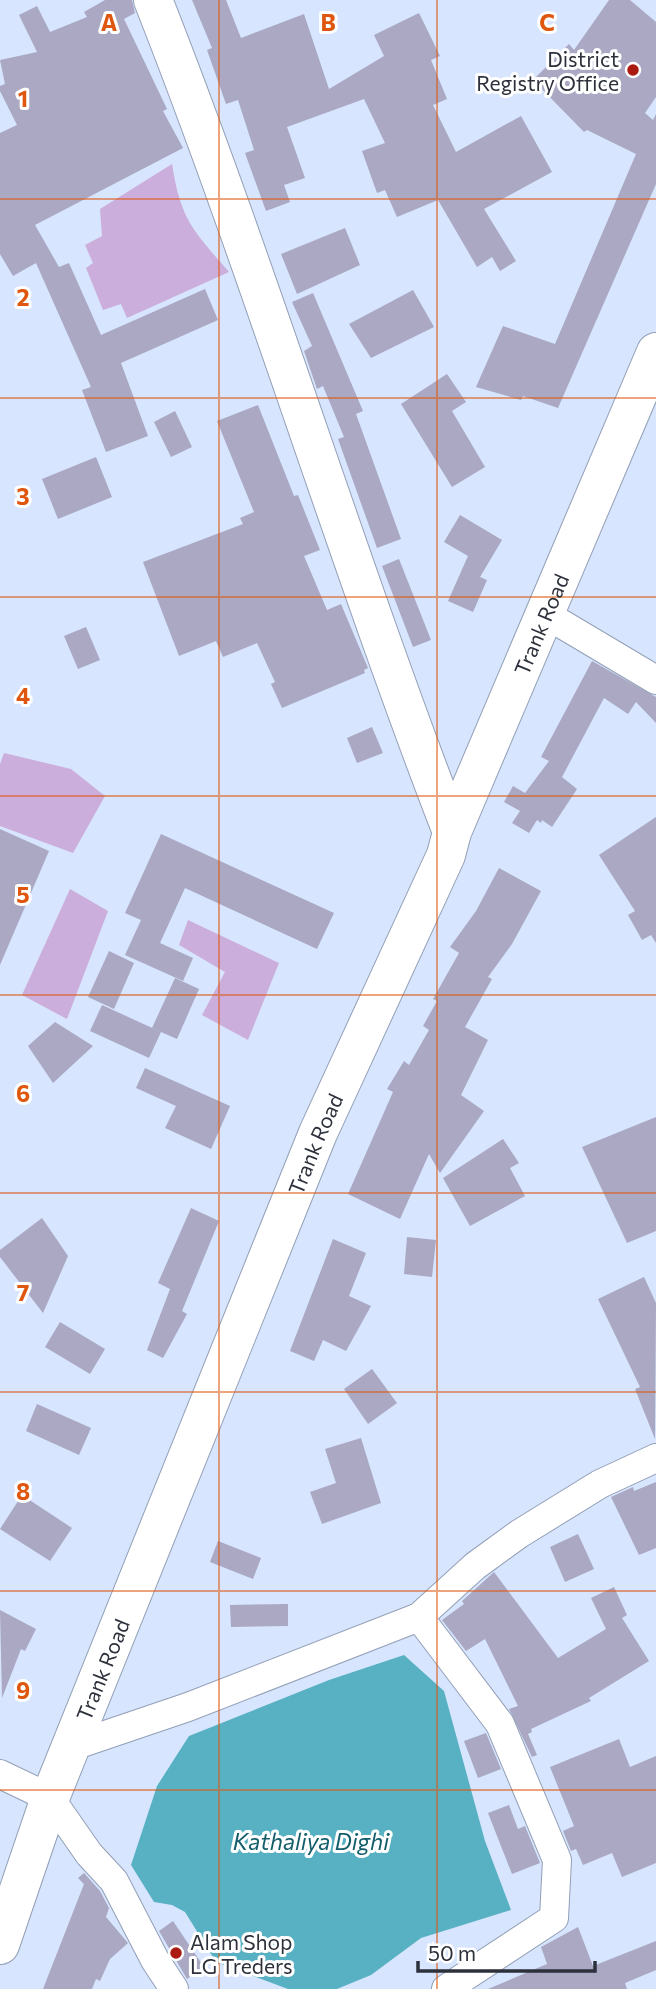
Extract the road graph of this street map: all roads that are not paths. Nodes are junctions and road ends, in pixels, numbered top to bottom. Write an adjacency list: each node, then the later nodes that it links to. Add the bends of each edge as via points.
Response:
1 (153, 0): 5 (main road, via 207,137 390,671)
2 (656, 352): 3 (main road, Trank Road)
3 (545, 614): 4 (street); 5 (main road, Trank Road)
4 (656, 681)
5 (453, 832): 8 (main road, Trank Road, via 318,1133)
6 (656, 1458): 7 (street, via 600,1484 519,1534)
7 (419, 1616): 8 (street, via 188,1707); 13 (street, via 500,1724 557,1860 554,1918)
8 (70, 1747): 10 (main road, Trank Road)
9 (0, 1774): 10 (street)
10 (50, 1798): 11 (main road, Trank Road); 12 (street, via 114,1881)
11 (0, 1945)
12 (174, 1989)
13 (446, 1989)

